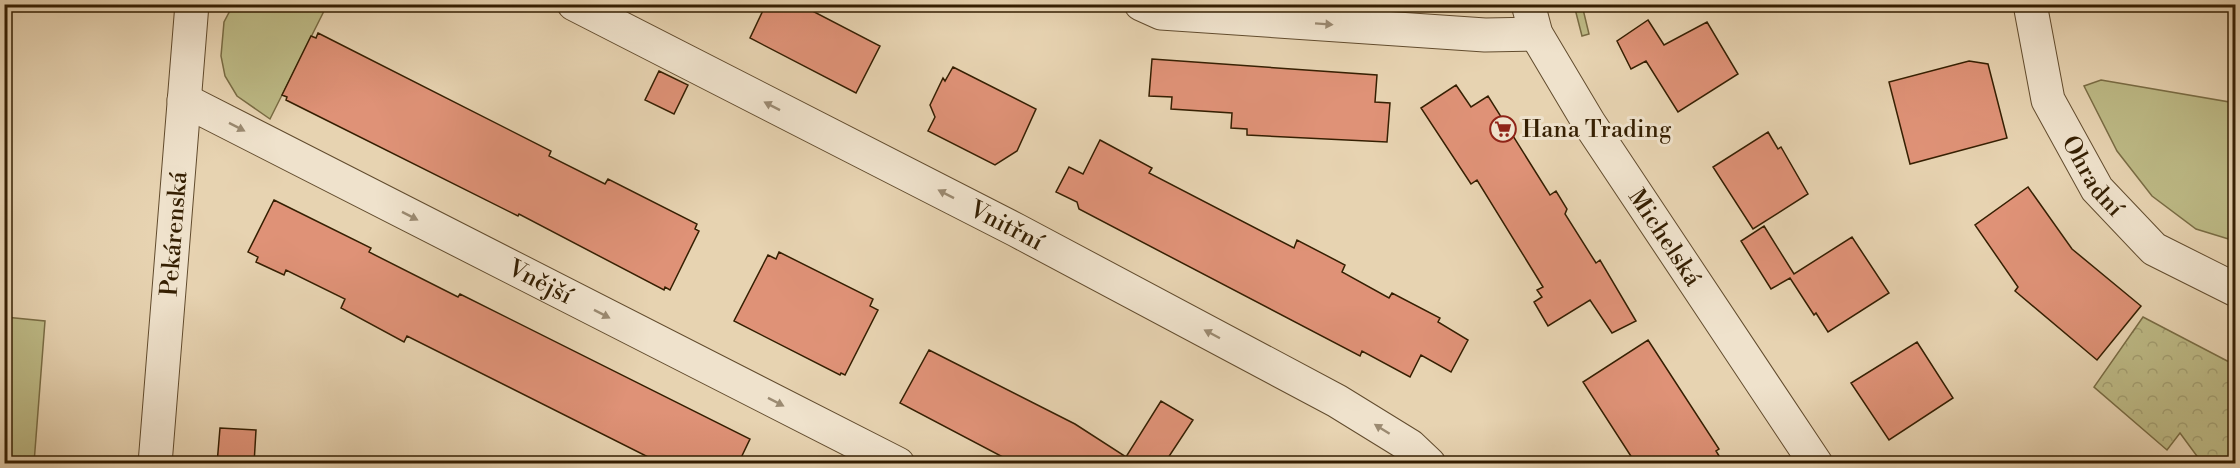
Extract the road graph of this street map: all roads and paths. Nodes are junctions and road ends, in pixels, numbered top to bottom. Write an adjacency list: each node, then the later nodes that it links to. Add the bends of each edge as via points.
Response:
1 (192, 4): 6 (street, Pekárenská)
2 (574, 4): 10 (street, Vnitřní, one-way to 2, via 1410,446 1337,401 1016,230)
3 (1141, 4): 5 (street, one-way to 5, via 1161,13 1485,35)
4 (2030, 4): 7 (street, Ohradní, via 2048,100 2097,189 2154,249)
5 (1532, 19): 11 (street, Michelská, via 1595,132)
6 (184, 100): 8 (street, Pekárenská); 9 (street, Vnější, one-way to 9)
7 (2235, 290)
8 (155, 464)
9 (898, 464)
10 (1429, 464)
11 (1816, 464)

